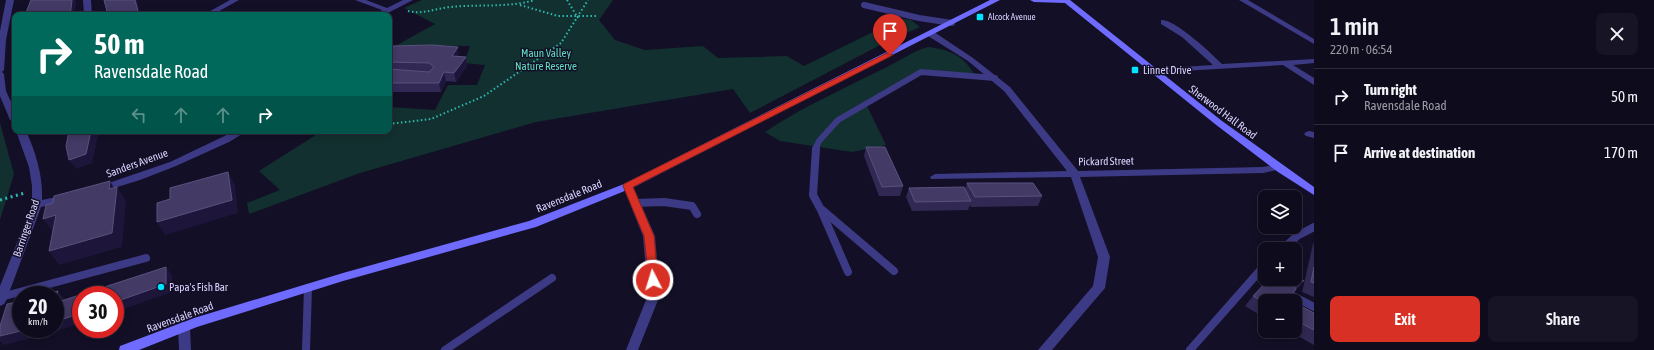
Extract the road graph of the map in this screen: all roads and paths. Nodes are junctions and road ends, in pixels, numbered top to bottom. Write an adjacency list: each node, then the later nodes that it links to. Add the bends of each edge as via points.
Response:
1 (20, 0): 13 (street)
2 (87, 0): 18 (street)
3 (235, 0): 19 (street)
4 (358, 0): 17 (street)
5 (409, 0): 16 (street)
6 (535, 0): 14 (path)
7 (567, 0): 22 (path)
8 (588, 0): 22 (path)
9 (996, 0): 23 (main road, Ravensdale Road)
10 (1034, 0): 11 (main road)
11 (1067, 0): 31 (main road, Sherwood Hall Road)
12 (1243, 0): 26 (street)
13 (10, 1): 30 (street, via 2,40)
14 (520, 5): 16 (path, via 447,7 417,14); 22 (path, via 556,18)
15 (864, 5): 23 (lane)
16 (395, 7): 17 (street)
17 (387, 10): 20 (street)
18 (88, 12)
19 (213, 12)
20 (383, 12)
21 (597, 16): 22 (path)
22 (578, 18): 36 (path, via 561,43 484,96 431,119)
23 (952, 23): 25 (main road, Ravensdale Road)
24 (1156, 25): 29 (street, via 1164,20)
25 (931, 34): 33 (street); 42 (main road, Ravensdale Road)
26 (1314, 42)
27 (1314, 61): 28 (street)
28 (1285, 63): 29 (street); 34 (street)
29 (1218, 65): 31 (street)
30 (0, 70)
31 (1150, 70): 39 (main road, Sherwood Hall Road)
32 (0, 74): 35 (street, via 2,91)
33 (995, 78): 40 (street, via 1042,131); 50 (lane, via 921,72 838,120 819,141 814,152 813,195)
34 (1314, 82)
35 (12, 113)
36 (392, 124)
37 (25, 134): 43 (street, Barringer Road)
38 (237, 134): 44 (street, Sanders Avenue, via 158,169)
39 (1278, 167): 40 (street, Pickard Street, via 1263,170); 45 (main road, Sherwood Hall Road)
40 (1074, 173): 41 (street, Pickard Street); 69 (street, via 1104,257 1099,288)
41 (935, 177)
42 (628, 186): 48 (street); 59 (main road, Ravensdale Road, via 532,224)
43 (38, 189): 47 (path); 49 (street, Barringer Road)
44 (90, 192)
45 (1314, 192)
46 (75, 195): 49 (street)
47 (0, 200)
48 (635, 203): 51 (lane, via 659,200 685,204 692,206); 68 (street, via 649,236 654,295)
49 (37, 205): 60 (street, Barringer Road)
50 (820, 208): 55 (lane); 56 (lane)
51 (697, 214)
52 (1313, 229): 53 (lane)
53 (1291, 242)
54 (146, 258): 60 (lane)
55 (894, 271)
56 (848, 272)
57 (1258, 273): 70 (lane)
58 (552, 278): 67 (lane)
59 (308, 288): 63 (main road, Ravensdale Road); 66 (lane)
60 (1, 299)
61 (1302, 301): 62 (lane)
62 (1314, 307)
63 (184, 327): 64 (main road, Ravensdale Road); 65 (street)
64 (125, 350)
65 (185, 350)
66 (306, 350)
67 (445, 350)
68 (632, 350)
69 (1044, 350)
70 (1190, 350)

